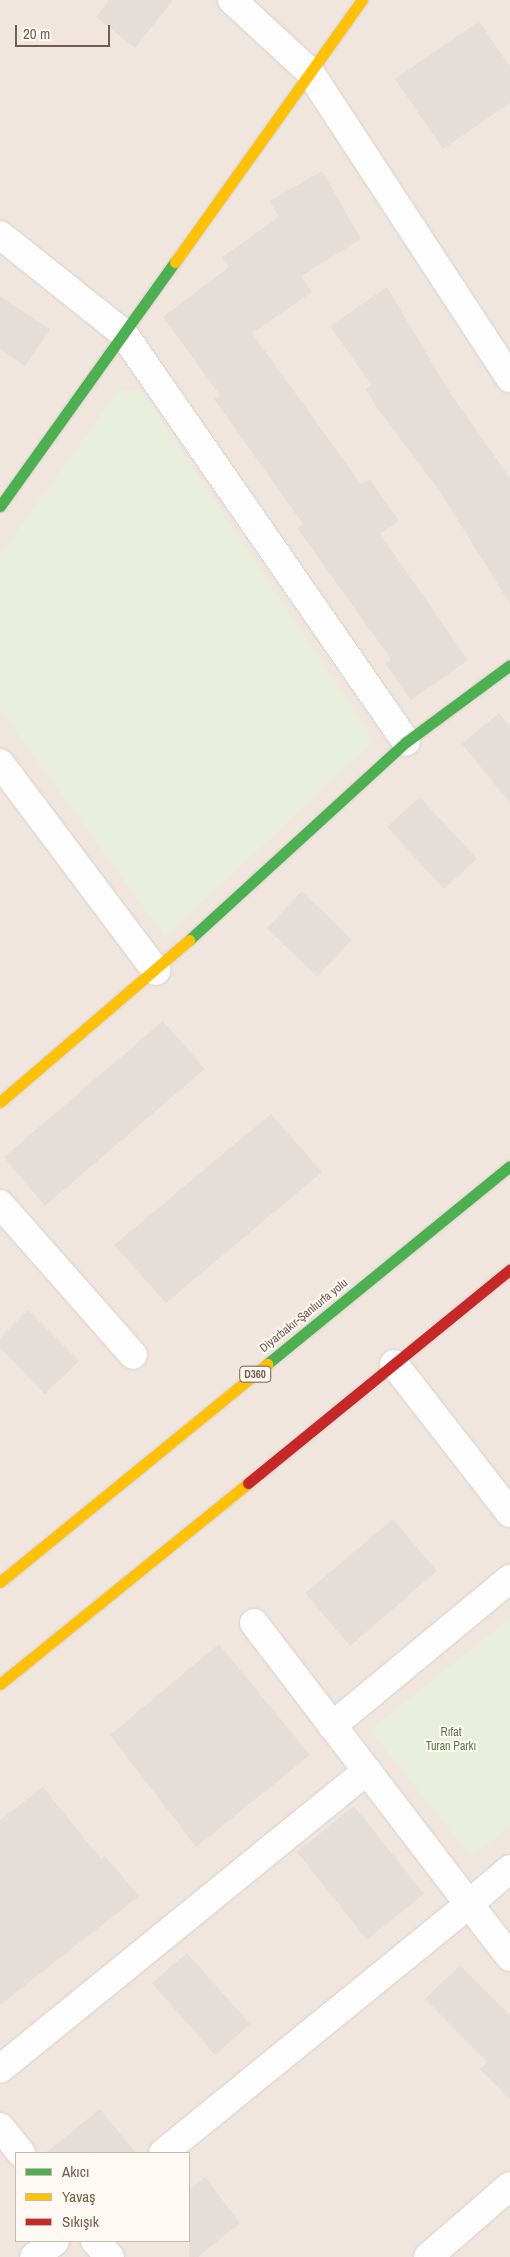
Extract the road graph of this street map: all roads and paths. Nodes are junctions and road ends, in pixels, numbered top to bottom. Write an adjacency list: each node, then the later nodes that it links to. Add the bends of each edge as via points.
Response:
1 (232, 0): 3 (street)
2 (362, 0): 3 (main road)
3 (309, 71): 5 (main road); 6 (street)
4 (0, 235): 5 (street)
5 (123, 333): 7 (main road); 9 (street)
6 (510, 378)
7 (0, 506)
8 (510, 665): 9 (main road)
9 (406, 742): 11 (main road)
10 (0, 763): 11 (street)
11 (156, 971): 12 (main road)
12 (0, 1102)
13 (510, 1166): 20 (main road, Diyarbakır-Şanlıurfa yolu / D360)
14 (0, 1204): 16 (street)
15 (510, 1269): 17 (main road)
16 (133, 1355)
17 (394, 1364): 18 (street); 22 (main road)
18 (510, 1513)
19 (510, 1579): 23 (street)
20 (0, 1582)
21 (254, 1623): 23 (street)
22 (0, 1684)
23 (332, 1726): 24 (street)
24 (367, 1771): 26 (street); 28 (street)
25 (510, 1869): 26 (street)
26 (469, 1904): 27 (street); 31 (street)
27 (510, 1958)
28 (0, 2069)
29 (0, 2127): 30 (street)
30 (20, 2152)
31 (164, 2152)
32 (510, 2186): 37 (street)
33 (54, 2242): 35 (street)
34 (96, 2242): 36 (street)
35 (34, 2257)
36 (110, 2257)
37 (428, 2257)

